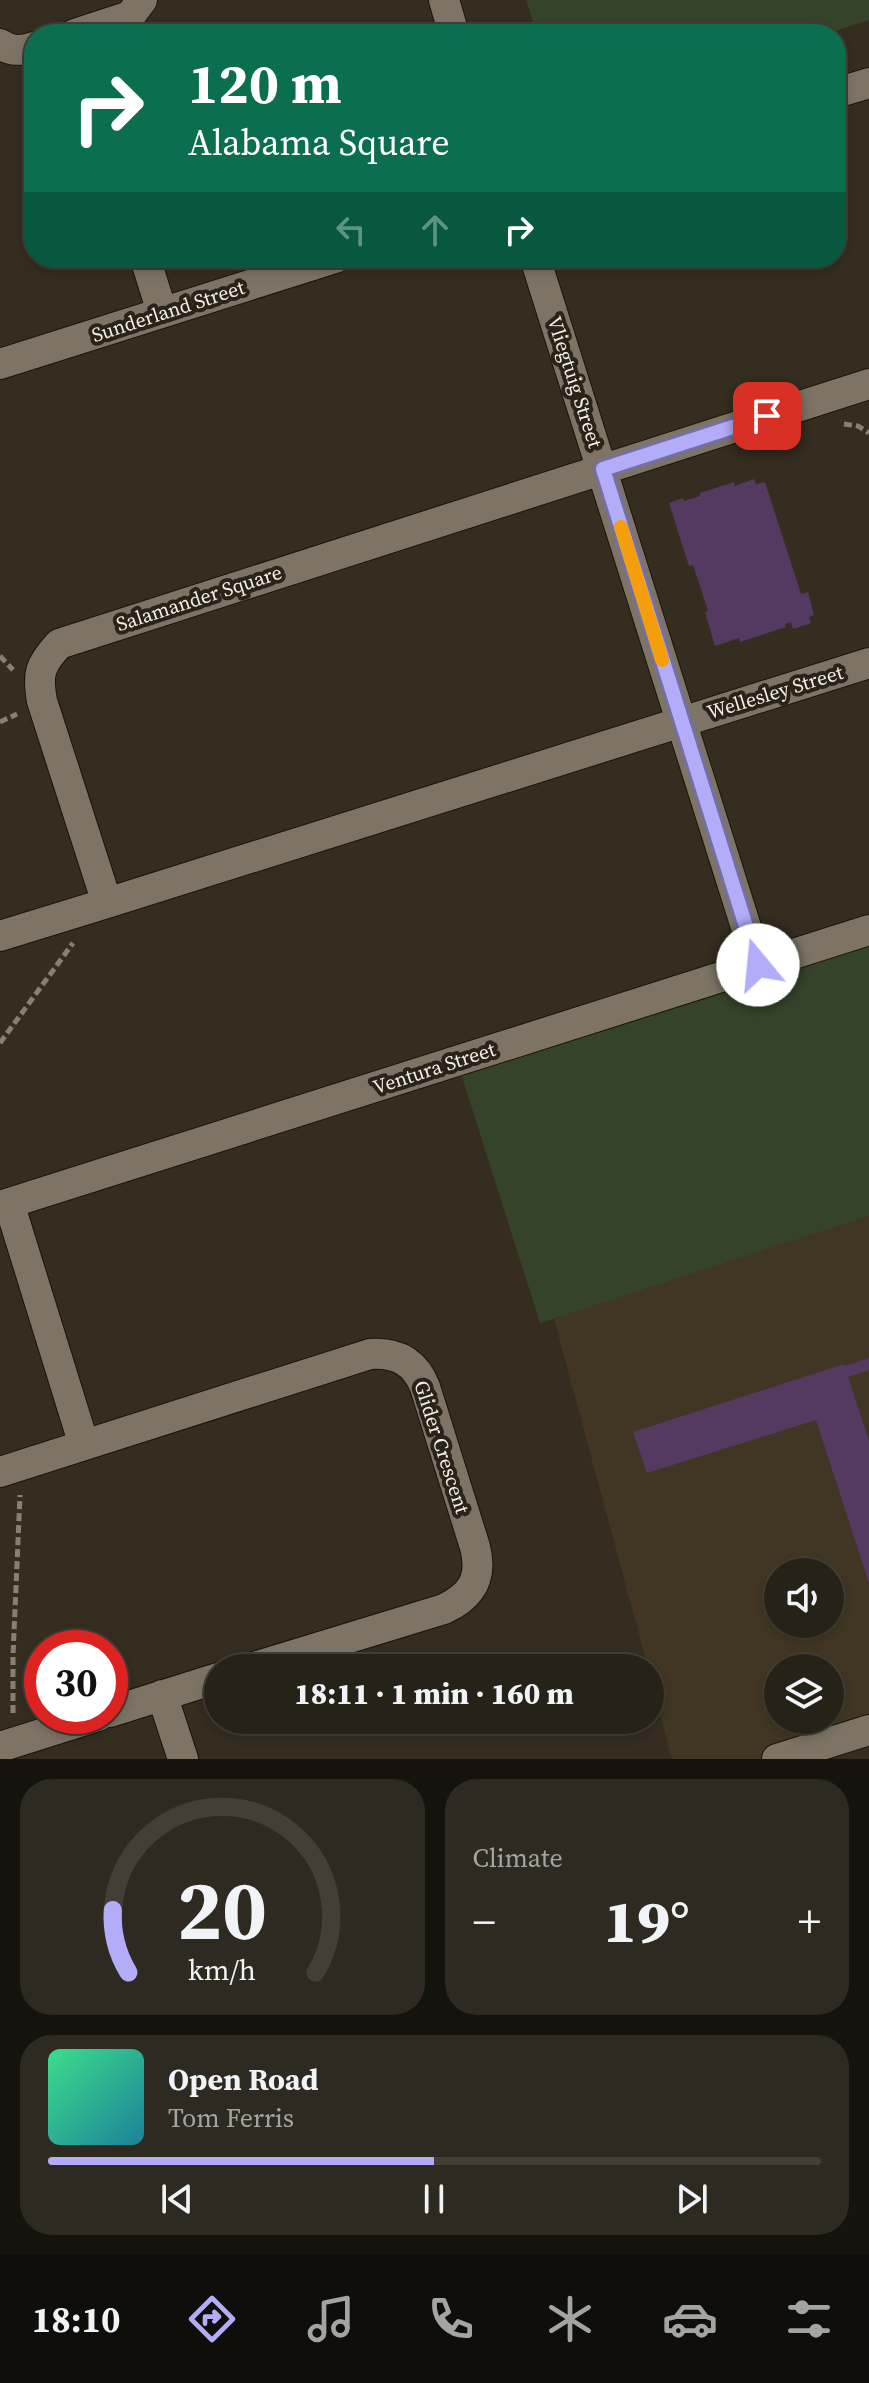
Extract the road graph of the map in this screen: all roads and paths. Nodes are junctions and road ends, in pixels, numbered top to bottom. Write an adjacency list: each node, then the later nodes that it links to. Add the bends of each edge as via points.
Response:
1 (142, 0): 3 (street, via 130,16)
2 (444, 0): 4 (street)
3 (106, 24)
4 (451, 24)
5 (0, 44): 6 (street)
6 (24, 49)
7 (869, 83): 8 (street)
8 (846, 90)
9 (148, 268): 12 (street)
10 (303, 268): 12 (street, Sunderland Street)
11 (538, 268): 15 (street, Vliegtuig Street)
12 (162, 312): 13 (street, Sunderland Street)
13 (0, 364)
14 (869, 384): 15 (street, Salamander Square)
15 (603, 469): 17 (street, Vliegtuig Street); 18 (street, Salamander Square, via 59,644 42,663 38,682)
16 (869, 663): 17 (street, Wellesley Street)
17 (681, 721): 18 (street); 22 (street, Vliegtuig Street)
18 (107, 903): 20 (street)
19 (869, 930): 22 (street, Ventura Street)
20 (0, 936)
21 (76, 940): 23 (path)
22 (758, 965): 24 (street, Ventura Street)
23 (0, 1043)
24 (5, 1204): 25 (street)
25 (84, 1445): 26 (street, Glider Crescent); 27 (street, Glider Crescent, via 370,1354 397,1356 416,1370 475,1547 475,1581 457,1603 444,1609)
26 (8, 1469): 33 (path, via 20,1498)
27 (297, 1654)
28 (204, 1682): 29 (street)
29 (162, 1695): 30 (street); 34 (street)
30 (128, 1706)
31 (869, 1730): 35 (street)
32 (42, 1734): 33 (street)
33 (11, 1744)
34 (183, 1759)
35 (777, 1759)

